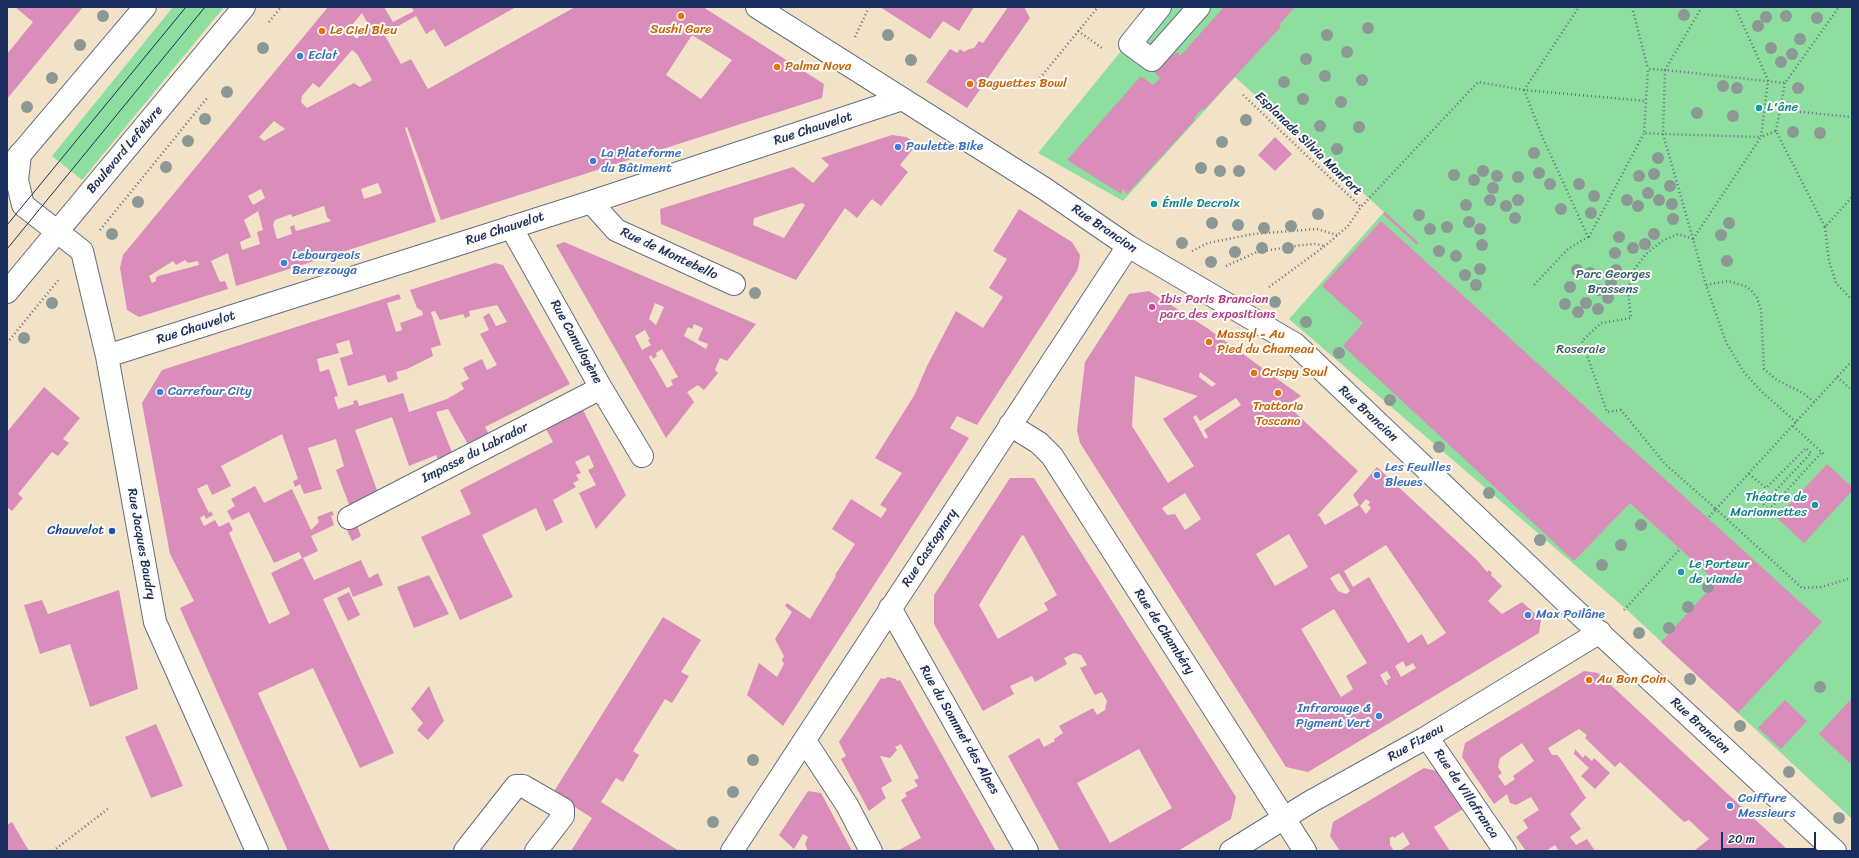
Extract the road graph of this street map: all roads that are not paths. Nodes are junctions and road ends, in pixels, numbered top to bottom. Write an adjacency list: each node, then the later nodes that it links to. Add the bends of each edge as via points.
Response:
1 (145, 7): 7 (street)
2 (244, 7): 10 (street, Boulevard Lefebvre)
3 (757, 7): 6 (street, Rue Brancion)
4 (1160, 7): 5 (street, via 1130,44 1152,60)
5 (1199, 7)
6 (902, 99): 8 (street, Rue Chauvelot); 11 (street, Rue Brancion)
7 (14, 162): 10 (street, Rue Jacques Baudry, via 24,205)
8 (591, 202): 9 (street, Rue Chauvelot); 12 (street, Rue de Montebello, via 616,230)
9 (512, 226): 14 (street, Rue Chauvelot); 15 (street, Rue Camulogène)
10 (58, 231): 13 (street, Boulevard Lefebvre); 14 (street, Rue Jacques Baudry, via 82,251)
11 (1128, 246): 16 (street, Rue Castagnary); 20 (street, Rue Brancion, via 1295,344)
12 (734, 284)
13 (7, 292)
14 (107, 356): 24 (street, Rue Jacques Baudry, via 155,622)
15 (601, 388): 17 (street, Rue Camulogène); 18 (street, Impasse du Labrador)
16 (1010, 425): 19 (street, Rue Castagnary); 23 (street, Rue de Chambéry, via 1039,443 1052,456)
17 (642, 456)
18 (349, 518)
19 (890, 608): 22 (street, Rue Castagnary); 29 (street, Rue du Sommet des Alpes)
20 (1600, 632): 21 (street, Rue Fizeau); 33 (street, Rue Brancion)
21 (1427, 737): 23 (street, Rue Fizeau); 32 (street, Rue de Villafranca)
22 (805, 741): 27 (street, Rue Castagnary); 28 (street, via 846,805)
23 (1283, 818): 30 (street, Rue Fizeau); 31 (street, Rue de Chambéry)
24 (257, 851)
25 (465, 851): 26 (street, via 516,786 523,786 563,809 563,816)
26 (536, 851)
27 (732, 851)
28 (871, 851)
29 (1028, 851)
30 (1231, 851)
31 (1305, 851)
32 (1505, 851)
33 (1835, 851)

